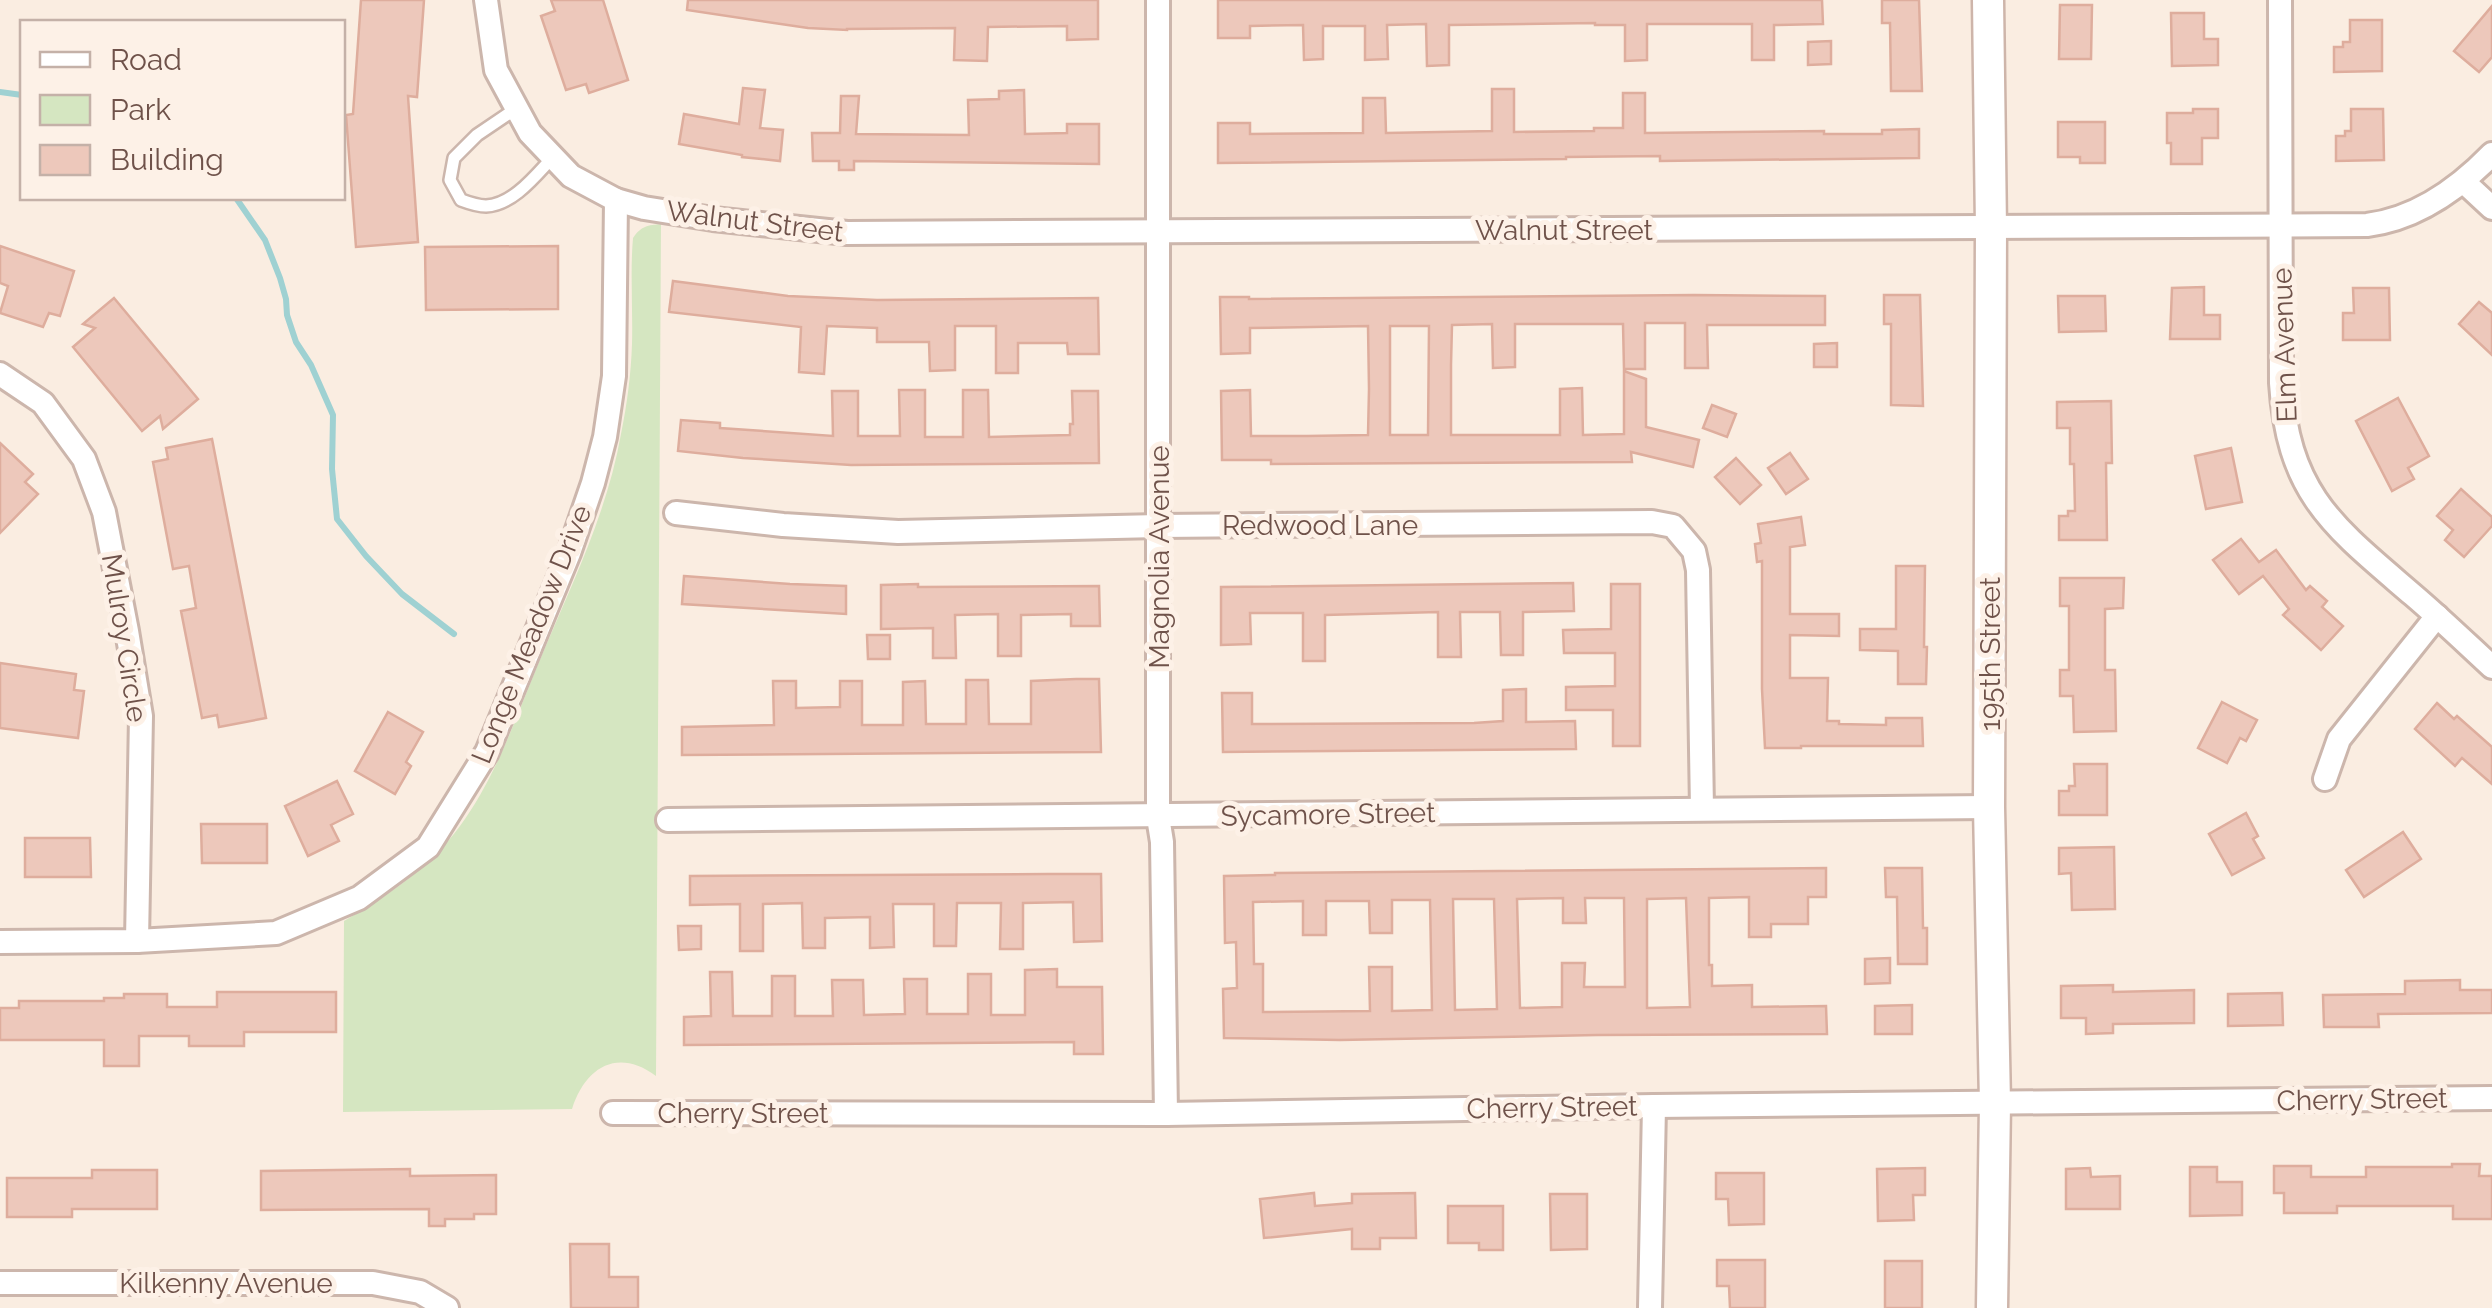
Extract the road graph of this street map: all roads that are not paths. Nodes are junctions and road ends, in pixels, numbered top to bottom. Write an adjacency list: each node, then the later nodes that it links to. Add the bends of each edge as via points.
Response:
1 (486, 0): 5 (street, Walnut Street, via 496,70)
2 (1158, 0): 13 (street, Magnolia Avenue)
3 (1988, 0): 12 (street, 195th Street)
4 (2280, 0): 11 (street, Elm Avenue)
5 (517, 108): 7 (street, Walnut Street); 7 (lane, via 454,158 450,180 461,200 496,204)
6 (2492, 154): 8 (street, Walnut Street)
7 (554, 157): 9 (street, Walnut Street, via 571,176)
8 (2464, 182): 10 (street); 11 (street, Walnut Street, via 2386,223)
9 (616, 200): 13 (street, Walnut Street, via 847,234); 25 (street, Longe Meadow Drive, via 614,376 593,483 488,752 428,848 358,898 276,933)
10 (2492, 208)
11 (2281, 226): 12 (street, Walnut Street); 17 (street, Elm Avenue, via 2281,383 2292,454 2338,529)
12 (1991, 228): 13 (street, Walnut Street); 20 (street, 195th Street)
13 (1159, 232): 16 (street, Magnolia Avenue)
14 (0, 374): 25 (street, Mulroy Circle, via 43,403 84,459 104,512 141,716)
15 (676, 513): 16 (street, Redwood Lane, via 898,532)
16 (1159, 526): 21 (street, Redwood Lane, via 1673,526 1694,551 1698,570); 22 (street, Magnolia Avenue)
17 (2438, 616): 18 (street, Elm Avenue); 19 (street, via 2339,740)
18 (2492, 667)
19 (2325, 779)
20 (1989, 808): 21 (street, Sycamore Street); 27 (street, 195th Street)
21 (1702, 809): 22 (street, Sycamore Street)
22 (1158, 816): 23 (street, Sycamore Street); 30 (street, Magnolia Avenue)
23 (668, 820)
24 (0, 942): 25 (street, Longe Meadow Drive)
25 (138, 942)
26 (2492, 1098): 27 (street, Cherry Street)
27 (1995, 1103): 28 (street, Cherry Street); 36 (street, 195th Street)
28 (1654, 1106): 30 (street, Cherry Street); 35 (street)
29 (613, 1113): 30 (street, Cherry Street)
30 (1166, 1114)
31 (187, 1282): 32 (street, Kilkenny Avenue); 33 (street); 34 (street, Kilkenny Avenue, via 373,1283 420,1292)
32 (0, 1284)
33 (187, 1308)
34 (447, 1308)
35 (1650, 1308)
36 (1992, 1308)

